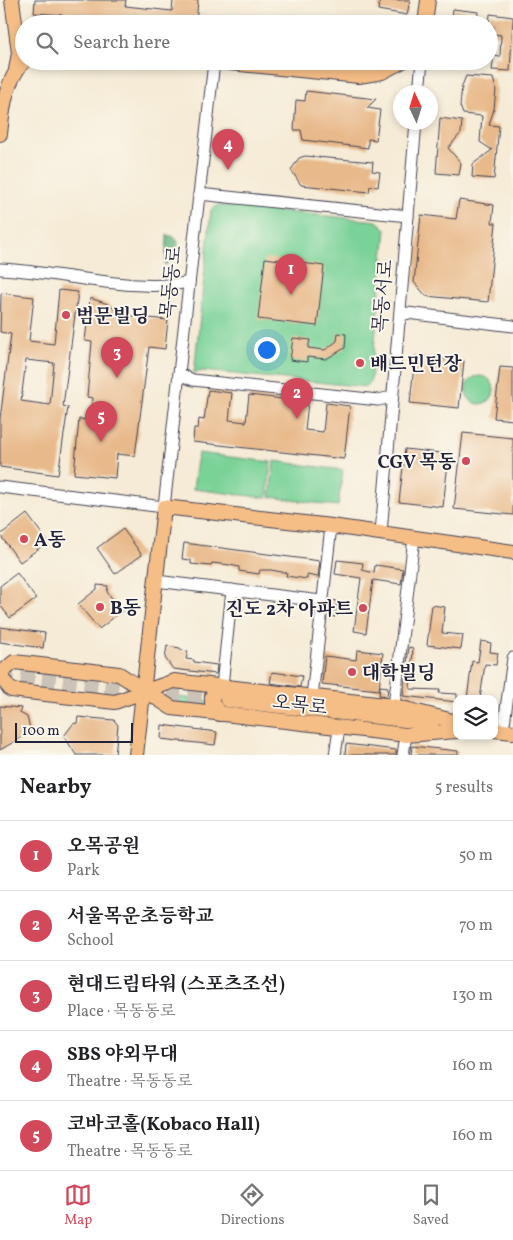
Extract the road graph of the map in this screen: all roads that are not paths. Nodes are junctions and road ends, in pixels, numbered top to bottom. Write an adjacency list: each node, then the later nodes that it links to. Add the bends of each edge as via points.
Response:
1 (12, 0): 6 (main road)
2 (22, 0): 4 (main road)
3 (428, 0): 5 (main road)
4 (23, 15)
5 (426, 15)
6 (15, 23)
7 (18, 70): 14 (main road, via 4,96)
8 (211, 70): 15 (street, 목동동로)
9 (300, 70): 10 (main road, via 359,76)
10 (386, 70)
11 (421, 70): 12 (street)
12 (420, 85)
13 (415, 130): 16 (street, 목동서로)
14 (0, 134)
15 (199, 194): 16 (street); 18 (street, 목동동로)
16 (408, 216): 19 (street, 목동서로)
17 (0, 269): 18 (street, via 121,283 173,285)
18 (189, 282): 21 (street, 목동동로)
19 (399, 323): 20 (street, via 401,316 407,313); 22 (street, 목동서로)
20 (513, 326)
21 (179, 374): 22 (street, via 193,380 368,399); 24 (street, 목동동로)
22 (392, 397): 26 (street, 목동서로)
23 (0, 487): 24 (street)
24 (164, 507): 25 (main road); 29 (main road, 목동동로)
25 (331, 526): 26 (main road); 31 (street, 오목로)
26 (380, 533): 27 (main road)
27 (414, 538): 28 (main road); 37 (street)
28 (513, 552)
29 (156, 581): 30 (street); 34 (main road, 목동동로)
30 (232, 590): 31 (street); 35 (street)
31 (322, 601): 36 (street, 오목로)
32 (513, 658): 43 (street)
33 (0, 675): 34 (main road, 오목로, via 11,690 115,702); 34 (main road, 오목로, via 14,662 119,674)
34 (143, 691): 35 (main road, 오목로, via 174,680); 38 (main road, 오목로, via 172,708); 45 (main road, 목동동로)
35 (225, 691): 36 (main road, 오목로); 38 (main road, via 220,689 212,696 212,703); 40 (main road, 오목로)
36 (312, 696): 37 (main road, 오목로)
37 (394, 706): 39 (main road, 오목로)
38 (220, 714): 41 (main road, 오목로)
39 (453, 721)
40 (453, 725)
41 (339, 728): 44 (main road, 오목로); 46 (street)
42 (453, 731): 44 (main road, 오목로)
43 (503, 731)
44 (406, 735): 47 (street)
45 (136, 755)
46 (335, 755)
47 (403, 755)

